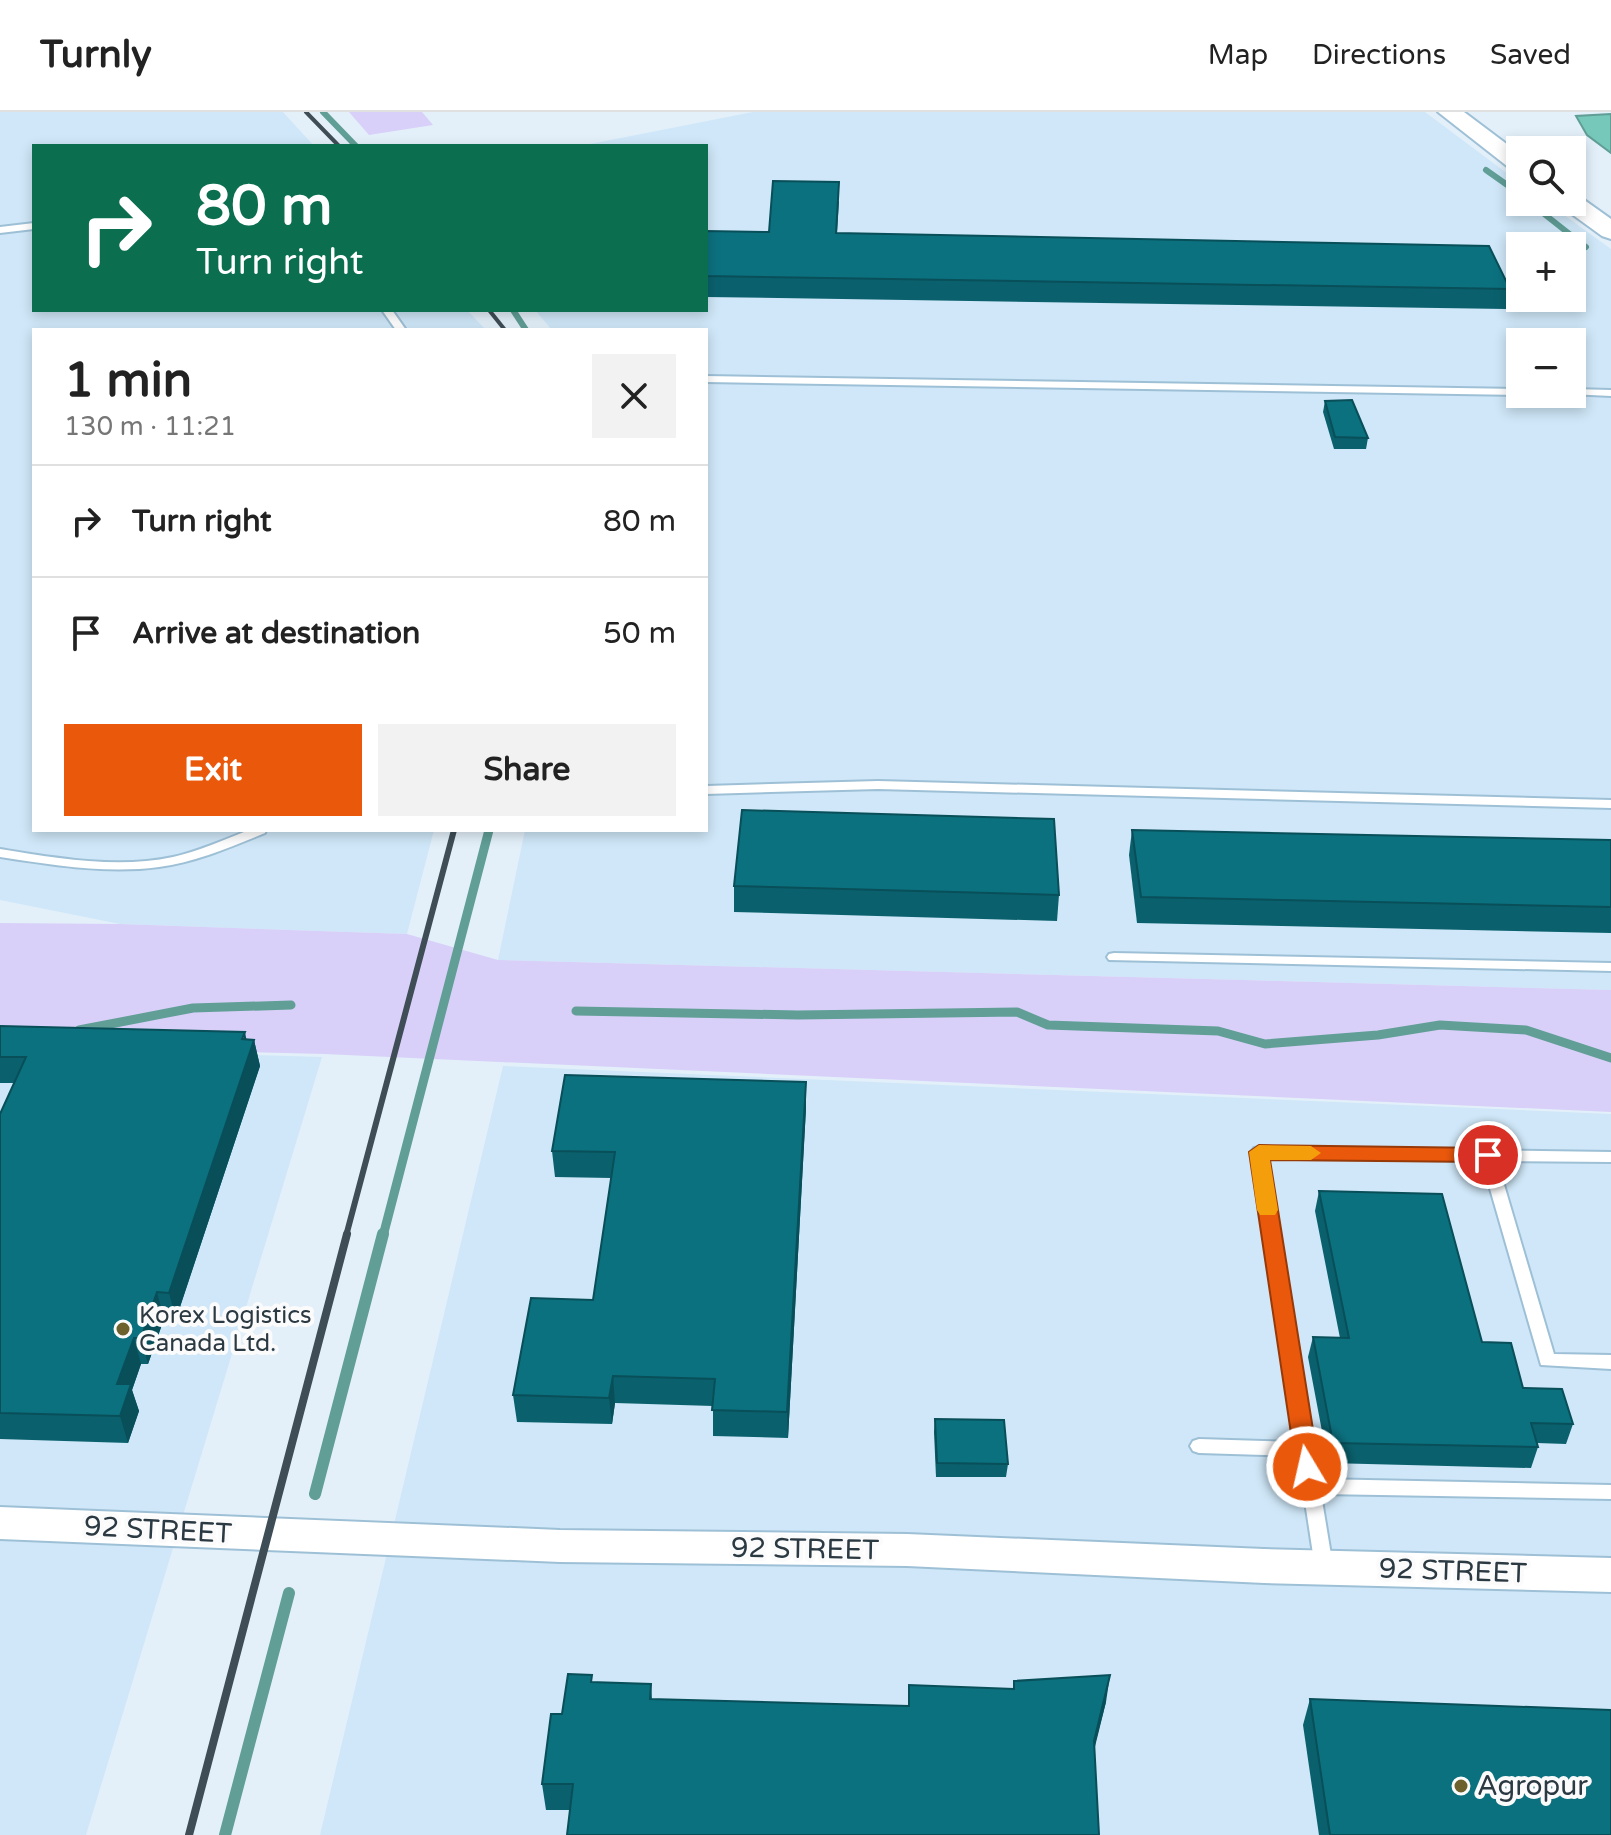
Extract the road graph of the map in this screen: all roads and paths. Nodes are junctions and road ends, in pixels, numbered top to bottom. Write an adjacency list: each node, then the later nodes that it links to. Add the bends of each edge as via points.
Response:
1 (1449, 112): 2 (main road)
2 (1506, 155)
3 (1586, 213): 6 (main road)
4 (32, 226): 5 (lane)
5 (0, 230)
6 (1611, 231)
7 (708, 379): 8 (lane)
8 (1506, 392)
9 (1586, 392): 10 (lane)
10 (1611, 393)
11 (708, 790): 12 (lane, via 878,785)
12 (1611, 804)
13 (255, 832): 14 (lane, via 160,863 56,863)
14 (0, 853)
15 (1114, 957): 16 (lane)
16 (1611, 967)
17 (1488, 1155): 18 (lane); 19 (lane, via 1547,1360); 21 (lane, via 1259,1152)
18 (1611, 1157)
19 (1611, 1362)
20 (1199, 1446): 21 (lane)
21 (1304, 1449): 22 (lane)
22 (1310, 1486): 23 (lane); 25 (lane)
23 (1611, 1492)
24 (0, 1523): 25 (street, 92 STREET, via 560,1546 907,1550)
25 (1324, 1567): 26 (street, 92 STREET)
26 (1611, 1575)

